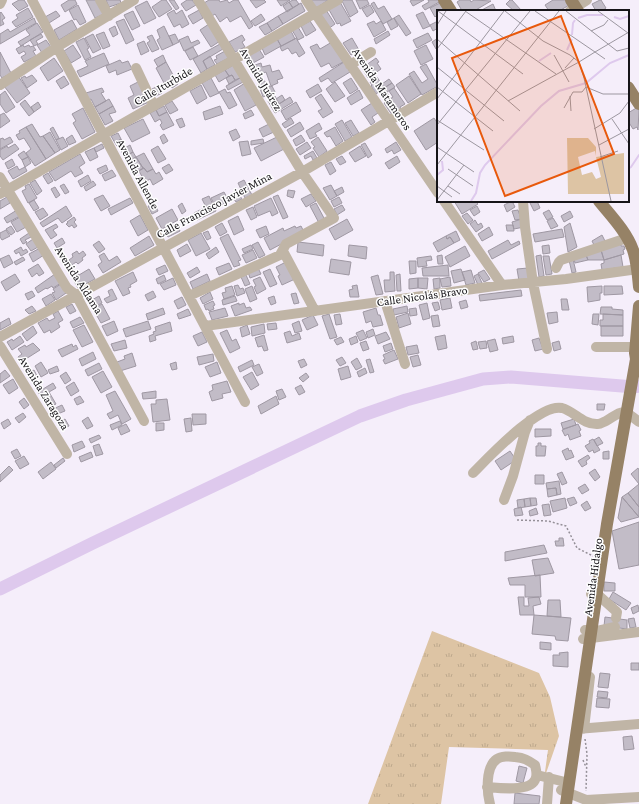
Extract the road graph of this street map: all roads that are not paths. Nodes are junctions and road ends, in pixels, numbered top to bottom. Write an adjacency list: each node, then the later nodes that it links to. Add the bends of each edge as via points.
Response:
1 (2, 0): 10 (street)
2 (32, 0): 15 (street, Avenida Allende)
3 (100, 0): 14 (street)
4 (134, 0): 14 (street)
5 (198, 0): 17 (street, Avenida Juárez)
6 (306, 0): 13 (street, Avenida Matamoros)
7 (338, 0): 13 (street, Calle Iturbide)
8 (444, 0): 12 (main road)
9 (588, 0): 11 (street)
10 (0, 4)
11 (574, 7)
12 (450, 10)
13 (315, 13): 17 (street, Calle Iturbide); 18 (street, Avenida Matamoros)
14 (108, 16): 15 (street)
15 (57, 47): 20 (street); 26 (street, Avenida Allende)
16 (371, 52): 18 (street)
17 (234, 60): 24 (street, Calle Iturbide); 27 (street, Avenida Juárez)
18 (350, 65): 25 (street, Avenida Matamoros)
19 (136, 68): 24 (street)
20 (0, 85)
21 (629, 89): 23 (main road)
22 (437, 93): 25 (street, Calle Francisco Javier Mina)
23 (639, 104)
24 (154, 106): 26 (street, Calle Iturbide)
25 (389, 122): 27 (street, Calle Francisco Javier Mina); 30 (street, Avenida Matamoros)
26 (103, 135): 29 (street, Calle Iturbide); 35 (street, Avenida Allende)
27 (302, 172): 35 (street, Calle Francisco Javier Mina); 36 (street, Avenida Juárez, via 334,218 286,244)
28 (0, 176): 29 (street, Avenida Aldama)
29 (4, 192): 42 (street, Avenida Aldama, via 67,288)
30 (437, 192)
31 (445, 202): 40 (street)
32 (523, 202): 39 (street)
33 (600, 202): 34 (main road)
34 (627, 238): 37 (street, via 561,260); 38 (main road)
35 (163, 248): 42 (street, Calle Francisco Javier Mina); 43 (street, Avenida Allende)
36 (283, 251): 43 (street, via 280,255); 46 (street)
37 (556, 268)
38 (638, 269): 39 (street, Calle Nicolás Bravo, via 566,280); 41 (main road)
39 (533, 282): 40 (street, Calle Nicolás Bravo); 51 (street)
40 (502, 285): 44 (street, Calle Nicolás Bravo)
41 (639, 287)
42 (76, 295): 48 (street, Calle Francisco Javier Mina); 57 (street, Avenida Aldama)
43 (189, 296): 47 (street, Avenida Allende)
44 (385, 302): 46 (street, Calle Nicolás Bravo); 53 (street)
45 (639, 306): 52 (main road, Avenida Hidalgo)
46 (315, 311): 47 (street, Calle Nicolás Bravo)
47 (205, 326): 54 (street, Avenida Allende)
48 (0, 337)
49 (0, 346): 59 (street, Avenida Zaragoza)
50 (596, 347): 52 (street)
51 (548, 349)
52 (635, 354): 55 (main road, Avenida Hidalgo)
53 (405, 364)
54 (245, 402)
55 (625, 407): 56 (street, via 601,424 585,421 554,407); 58 (street); 62 (main road, Avenida Hidalgo, via 600,522); 62 (main road, Avenida Hidalgo, via 626,423)
56 (530, 420): 60 (street, via 514,432); 61 (street)
57 (144, 421)
58 (639, 422)
59 (66, 454)
60 (473, 473)
61 (504, 500)
62 (594, 594): 64 (main road, Avenida Hidalgo); 64 (street, via 617,612 616,623)
63 (639, 632): 64 (street)
64 (589, 635): 66 (main road, Avenida Hidalgo); 70 (main road, Avenida Hidalgo)
65 (639, 724): 66 (street)
66 (581, 729): 70 (main road, Avenida Hidalgo)
67 (537, 775): 68 (street); 69 (street, via 531,785 513,788); 69 (street, via 535,765 526,758 497,758 492,764)
68 (549, 777): 70 (street); 73 (street)
69 (487, 787): 72 (street)
70 (565, 790): 71 (street, via 586,800); 74 (main road, Avenida Hidalgo)
71 (639, 797)
72 (490, 804)
73 (547, 804)
74 (558, 804)

